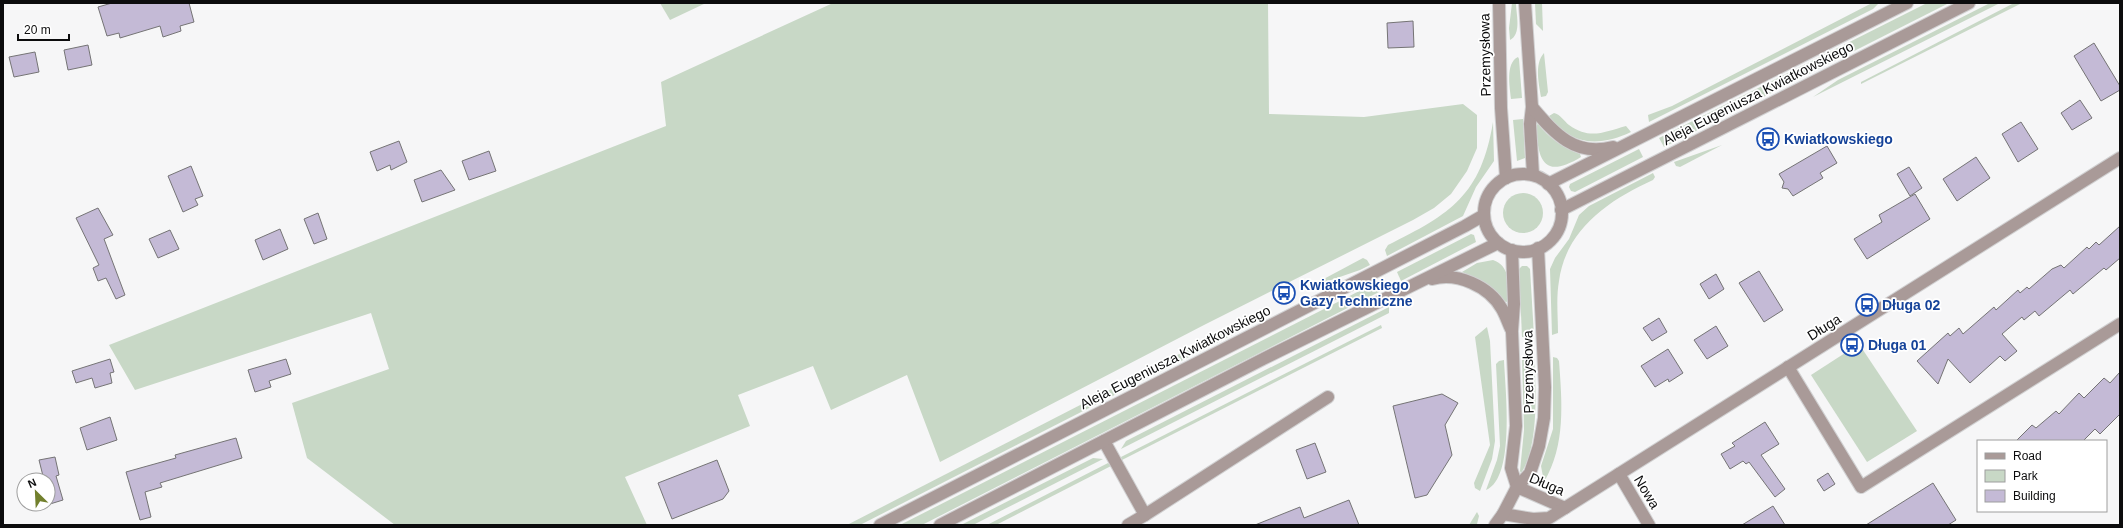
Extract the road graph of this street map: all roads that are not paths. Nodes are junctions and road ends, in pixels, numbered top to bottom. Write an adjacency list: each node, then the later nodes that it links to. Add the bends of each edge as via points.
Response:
1 (1499, 3): 9 (street, Przemysłowa)
2 (1525, 3): 5 (street)
3 (1907, 3): 6 (street, Aleja Eugeniusza Kwiatkowskiego)
4 (1969, 3): 11 (street, Aleja Eugeniusza Kwiatkowskiego)
5 (1532, 107): 6 (street, via 1559,136 1574,145 1589,150); 8 (street, via 1530,124)
6 (1630, 143): 10 (street, Aleja Eugeniusza Kwiatkowskiego)
7 (2120, 158): 19 (street, Długa)
8 (1533, 176): 9 (street, via 1515,175); 10 (street)
9 (1506, 178): 12 (street, via 1496,184 1489,193)
10 (1548, 184): 11 (street, via 1559,200)
11 (1561, 210): 14 (street, via 1556,233)
12 (1484, 215): 13 (street, via 1486,226); 27 (street, Aleja Eugeniusza Kwiatkowskiego)
13 (1498, 243): 15 (street); 16 (street)
14 (1538, 248): 15 (street, via 1525,252); 23 (street, Przemysłowa, via 1545,387 1544,418 1539,446 1530,473)
15 (1512, 250): 18 (street, Przemysłowa)
16 (1419, 282): 18 (street, Przemysłowa, via 1441,276 1459,278 1476,285 1502,308); 21 (street)
17 (2120, 324): 19 (street, via 1861,488)
18 (1512, 331): 23 (street, Przemysłowa, via 1516,426 1511,468)
19 (1788, 367): 22 (street, Długa)
20 (1328, 397): 26 (street)
21 (1104, 441): 26 (street); 28 (street)
22 (1619, 474): 24 (street, Długa); 31 (street, Nowa)
23 (1517, 487): 24 (street, Długa); 25 (street, Przemysłowa)
24 (1565, 508): 25 (street, Długa, via 1549,518 1533,519)
25 (1503, 514): 30 (street, Przemysłowa)
26 (1145, 515): 29 (street)
27 (880, 525)
28 (940, 525)
29 (1128, 525)
30 (1495, 525)
31 (1649, 525)

